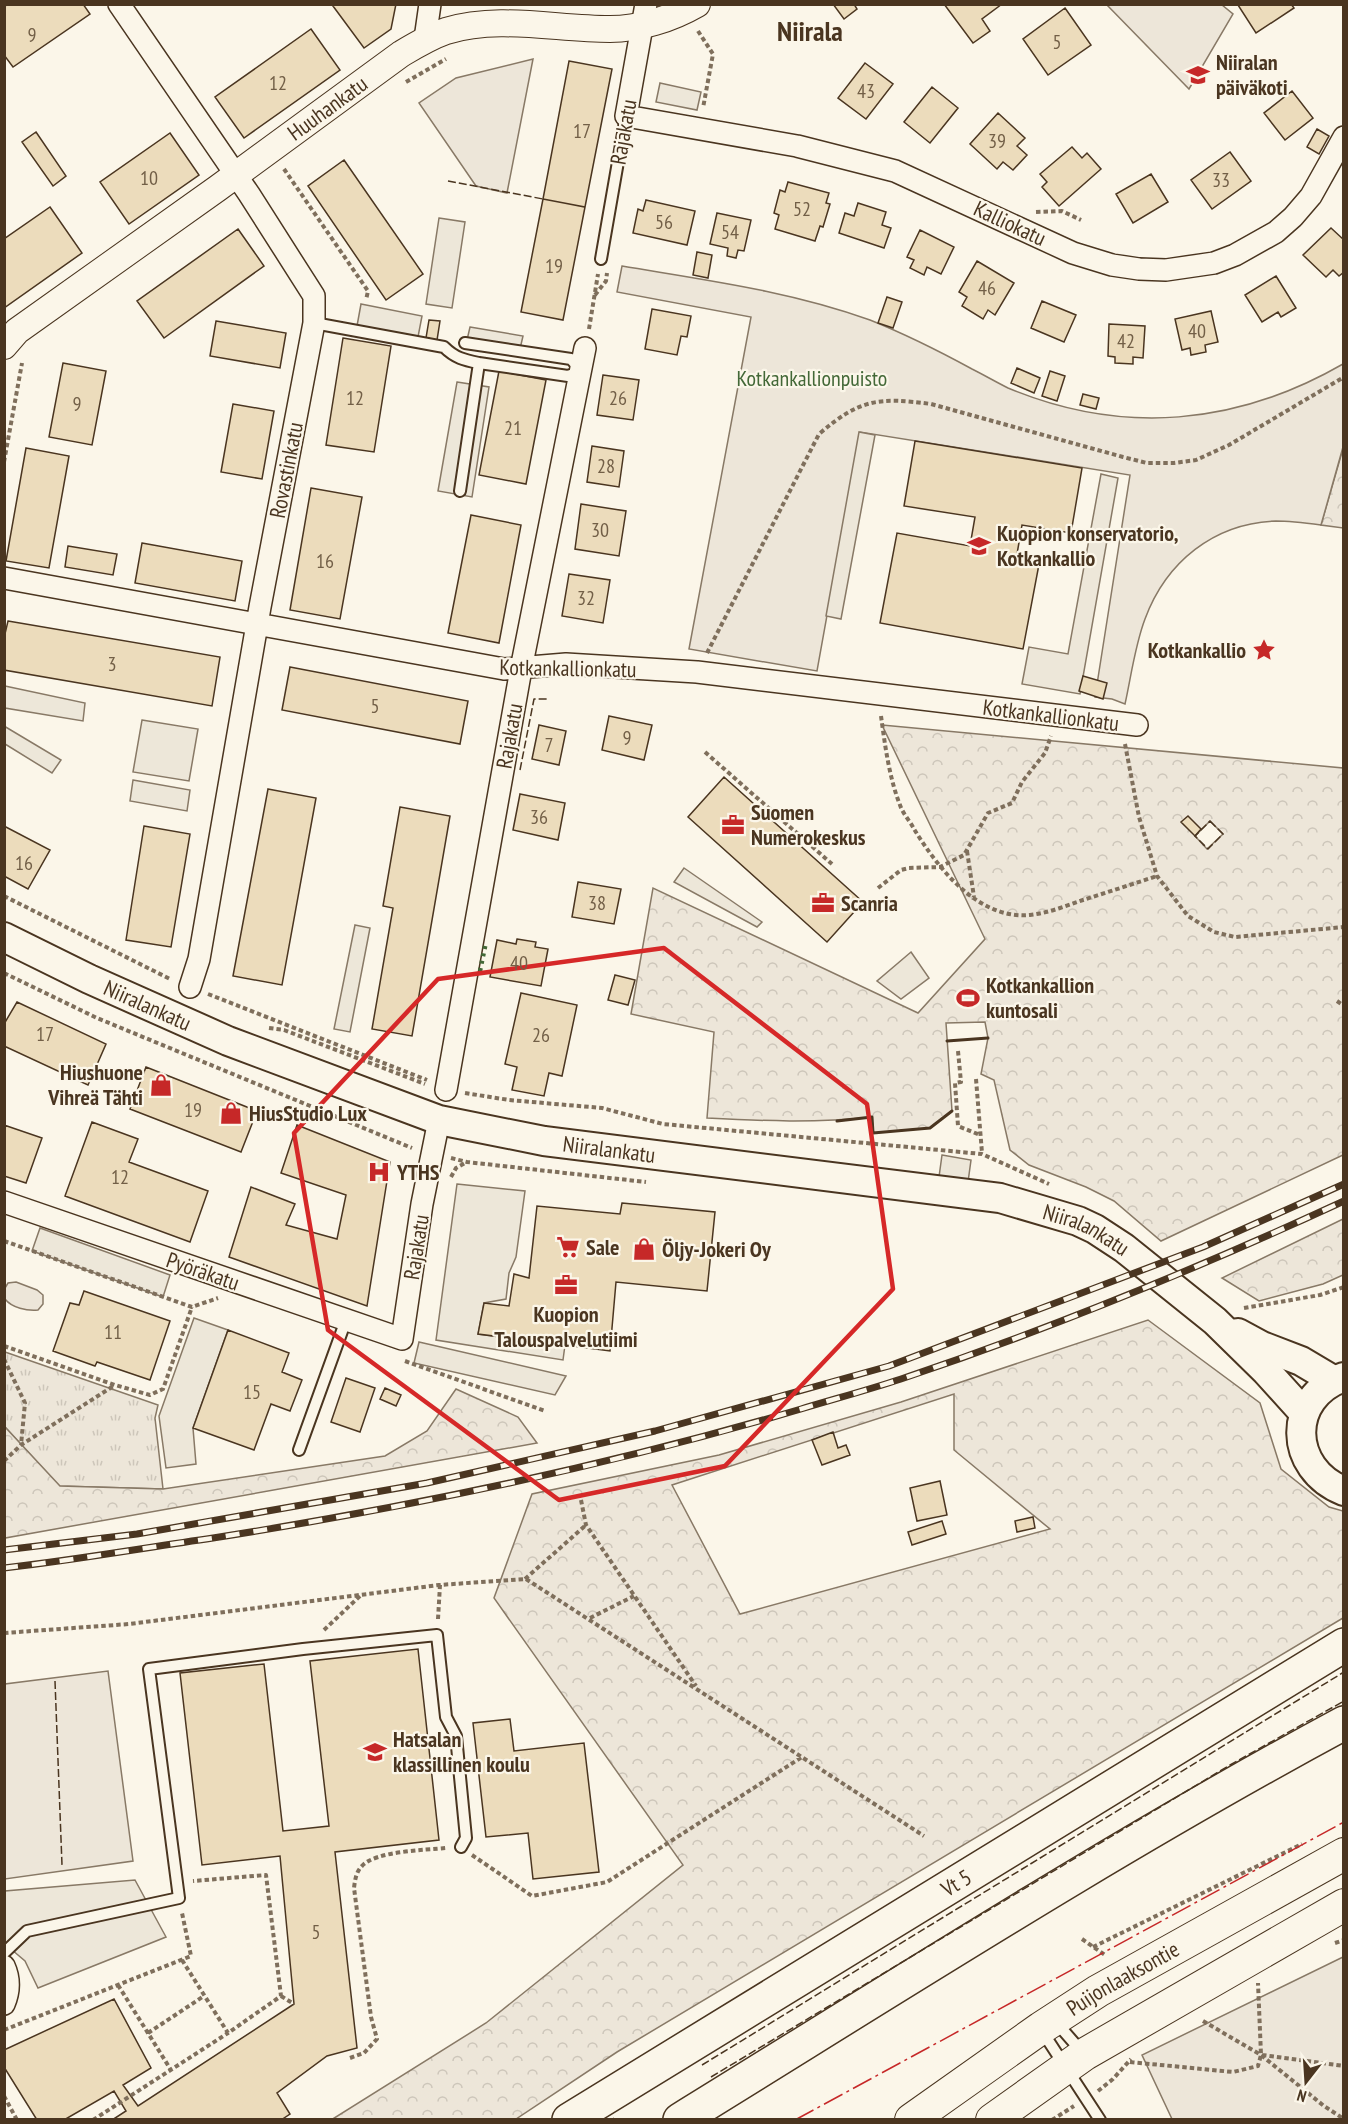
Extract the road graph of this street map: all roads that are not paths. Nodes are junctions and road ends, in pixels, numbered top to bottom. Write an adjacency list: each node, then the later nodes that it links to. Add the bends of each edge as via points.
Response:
1 (119, 4): 8 (street, Rovastinkatu)
2 (430, 4): 5 (street)
3 (695, 14): 4 (street, Huuhankatu)
4 (644, 15): 5 (street, Huuhankatu, via 611,29 502,23 447,31); 6 (street, Rajakatu)
5 (425, 39): 8 (street, Huuhankatu)
6 (626, 116): 7 (street, Kalliokatu, via 797,146 895,171 1073,253 1112,265 1166,270 1214,262 1276,232 1311,195); 9 (lane, Rajakatu)
7 (1344, 137)
8 (236, 175): 10 (street, Rovastinkatu, via 314,296); 12 (street, Huuhankatu, via 17,332)
9 (601, 259)
10 (314, 323): 14 (lane, via 444,347 460,360); 18 (street, Rovastinkatu)
11 (465, 344): 15 (lane, via 571,359)
12 (12, 347)
13 (585, 348): 15 (street, Rajakatu)
14 (479, 363): 15 (lane, via 568,376); 16 (lane)
15 (582, 370): 19 (street, Rajakatu)
16 (460, 491)
17 (4, 578): 18 (street, Kotkankallionkatu)
18 (258, 624): 19 (street, Kotkankallionkatu); 22 (street, Rovastinkatu, via 199,958)
19 (521, 669): 20 (street, Kotkankallionkatu, via 566,664 697,672); 23 (street, Rajakatu)
20 (1129, 724)
21 (4, 937): 24 (main road, Niiralankatu, via 218,1037)
22 (190, 987)
23 (446, 1090)
24 (439, 1120): 26 (main road, Niiralankatu, via 544,1141 1009,1200 1095,1229); 28 (street, Rajakatu, via 422,1204)
25 (4, 1202): 27 (street, Pyöräkatu)
26 (1226, 1315): 29 (main road, Niiralankatu, via 1262,1346); 30 (main road, Niiralankatu, via 1266,1371)
27 (346, 1320): 28 (street, Pyöräkatu); 31 (lane)
28 (402, 1349)
29 (1338, 1379): 30 (main road, via 1320,1390)
30 (1304, 1413): 32 (main road, via 1301,1442 1305,1457 1324,1481)
31 (299, 1450)
32 (1344, 1491)
33 (1344, 1645): 43 (highway, Vt 5)
34 (1344, 1723): 44 (highway, via 1240,1779)
35 (461, 1847): 38 (lane, via 466,1838 456,1736 446,1717 437,1635 149,1669 179,1898 27,1931)
36 (1344, 1854): 41 (main road, Puijonlaaksontie, via 1098,1990)
37 (1344, 1905): 42 (main road)
38 (4, 1953)
39 (4, 1966): 40 (street, via 9,1992)
40 (4, 2004)
41 (1047, 2023): 42 (lane); 42 (lane); 45 (main road, Puijonlaaksontie)
42 (1075, 2061): 46 (main road); 47 (lane)
43 (569, 2120)
44 (680, 2120)
45 (911, 2120)
46 (992, 2120)
47 (1100, 2120)

